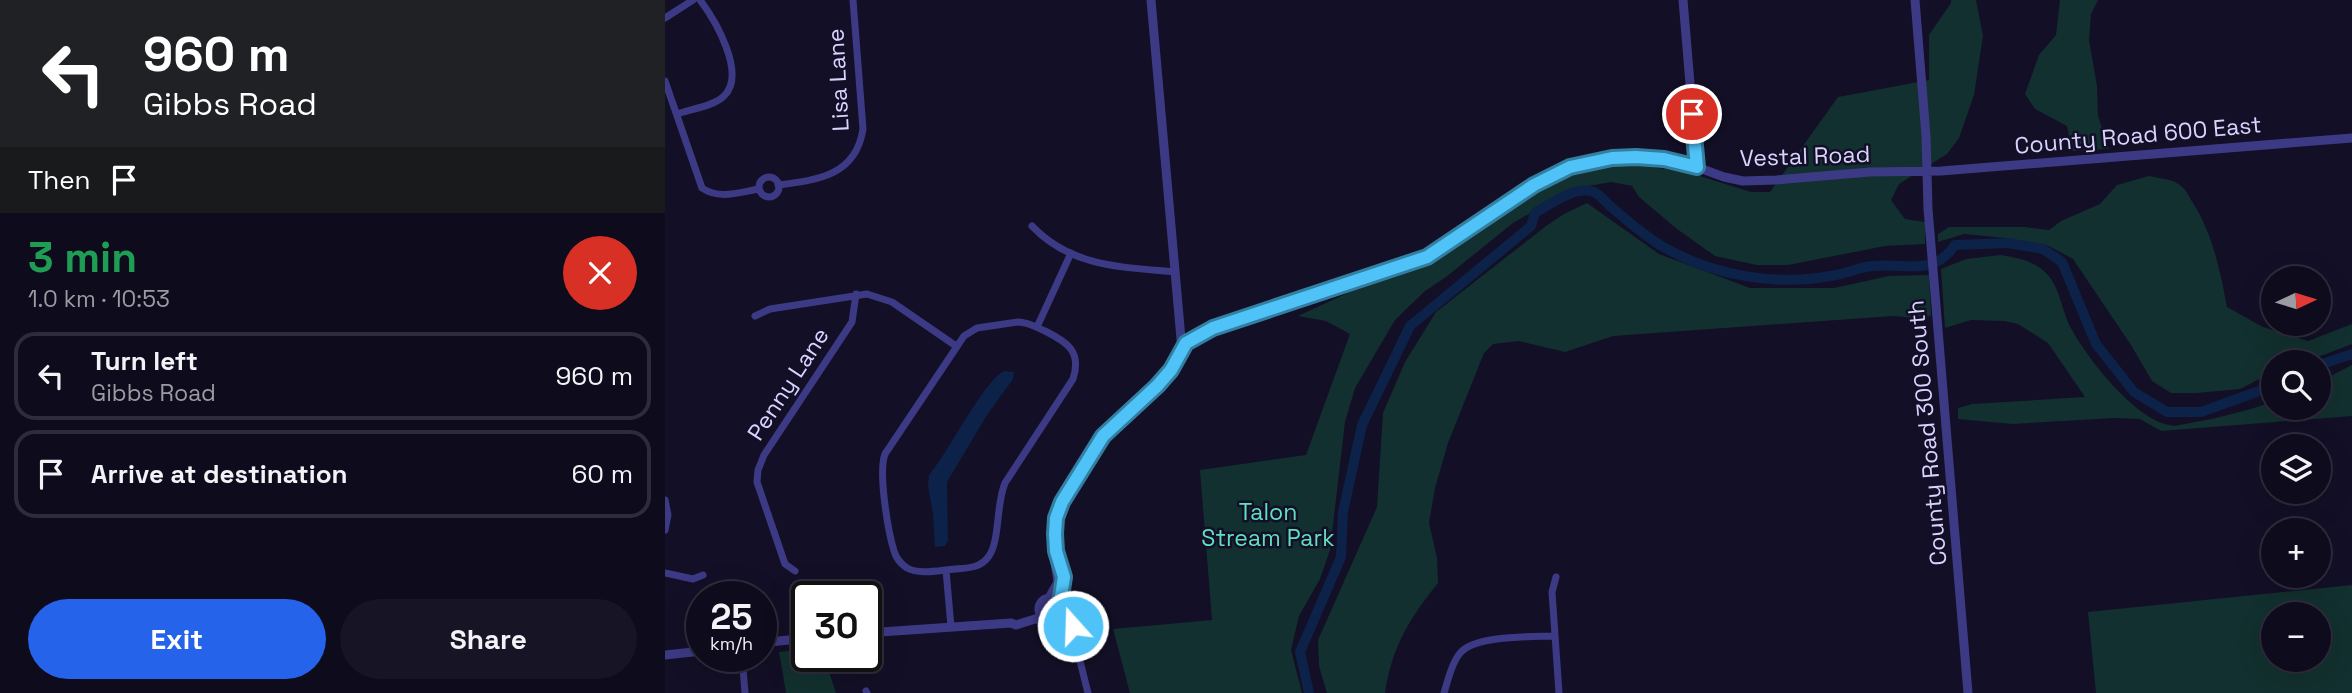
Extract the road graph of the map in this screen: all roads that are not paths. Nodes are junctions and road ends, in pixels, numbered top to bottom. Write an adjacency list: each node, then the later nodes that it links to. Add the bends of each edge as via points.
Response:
1 (692, 0): 7 (street)
2 (700, 0): 9 (street, via 723,38 732,82 721,99)
3 (853, 0): 13 (street, Lisa Lane, via 862,140 851,162 840,170)
4 (1151, 0): 17 (street)
5 (1683, 0): 11 (street)
6 (1915, 0): 12 (street, County Road 300 South)
7 (665, 18)
8 (665, 81): 9 (street)
9 (677, 114): 14 (street, via 702,188 722,195)
10 (2352, 138): 12 (street, County Road 600 East)
11 (1697, 167): 12 (street, Vestal Road, via 1743,181); 22 (street, Vestal Road, via 1636,157 1570,167 1534,185 1427,257 1213,328 1191,339)
12 (1928, 170): 47 (street, County Road 300 South)
13 (778, 185): 14 (street, via 770,197); 14 (street, via 774,178 767,178)
14 (759, 189)
15 (1032, 226): 16 (street)
16 (1071, 253): 17 (street, via 1105,266); 20 (street)
17 (1175, 272): 22 (street)
18 (856, 294): 19 (street, via 770,309); 21 (street, via 892,302); 27 (street, Penny Lane, via 852,322 758,470 759,488 785,564)
19 (755, 316)
20 (1037, 327): 21 (street, via 1018,322 977,328); 26 (street, via 1072,349 1076,362 1073,379 1005,483 989,556 975,567)
21 (956, 346): 26 (street, via 888,449 881,467 897,558 914,571)
22 (1182, 350): 25 (street, Vestal Road, via 1171,370 1103,436 1080,470 1058,510)
23 (665, 500): 24 (street)
24 (665, 530)
25 (1056, 551): 31 (street, Vestal Road, via 1058,582); 32 (street, Vestal Road, via 1064,577)
26 (946, 570): 36 (street)
27 (795, 571)
28 (665, 572): 29 (street, via 693,579)
29 (703, 575)
30 (1556, 577): 39 (street, via 1552,592)
31 (1049, 598): 32 (street); 33 (street)
32 (1061, 605): 34 (street, via 1061,615); 37 (street)
33 (1039, 606): 34 (street, via 1039,613); 35 (street)
34 (1049, 620): 35 (street); 37 (street)
35 (1011, 623): 36 (street)
36 (951, 627): 38 (street)
37 (1072, 629): 44 (street)
38 (882, 632)
39 (1555, 636): 45 (street, via 1468,646 1457,658); 46 (street)
40 (686, 653): 41 (street)
41 (665, 655)
42 (743, 672): 43 (street)
43 (745, 693)
44 (1088, 693)
45 (1444, 693)
46 (1559, 693)
47 (1968, 693)

